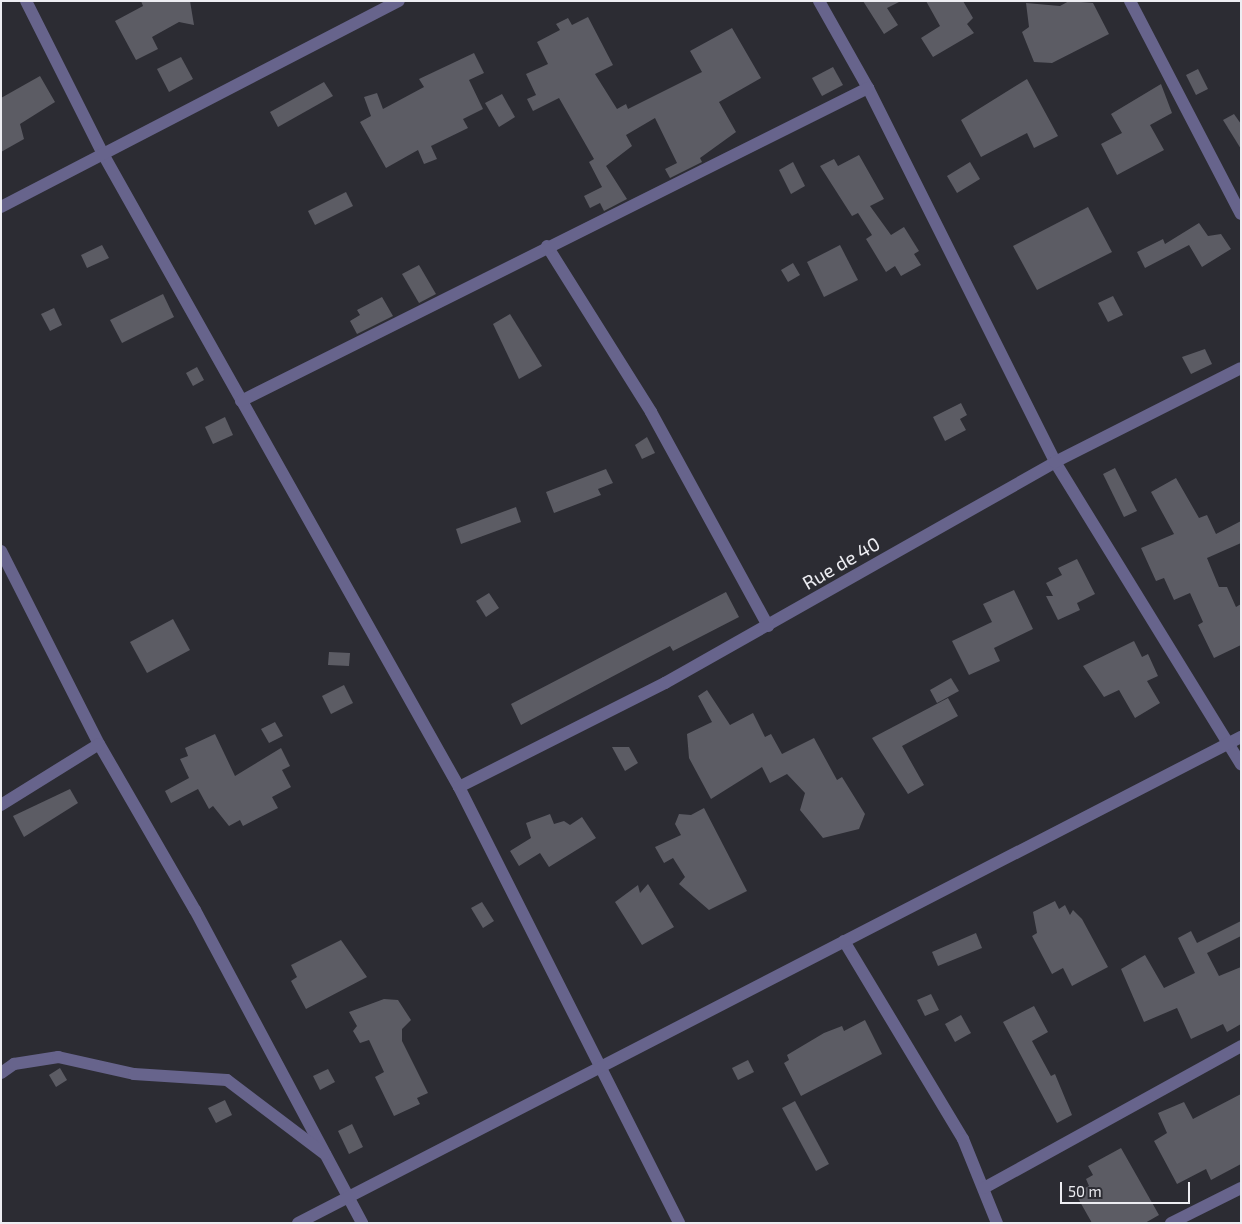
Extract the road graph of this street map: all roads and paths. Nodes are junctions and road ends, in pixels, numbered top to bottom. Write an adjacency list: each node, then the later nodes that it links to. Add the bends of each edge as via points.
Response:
1 (26, 1): 6 (street)
2 (399, 1): 6 (street)
3 (819, 1): 5 (street)
4 (1130, 1): 8 (street)
5 (868, 88): 9 (street); 12 (street)
6 (103, 154): 7 (street); 11 (street)
7 (1, 207)
8 (1241, 214)
9 (547, 246): 11 (street); 14 (street, via 651,412)
10 (1241, 368): 12 (street, Rue de 40)
11 (240, 401): 18 (street)
12 (1055, 462): 14 (street, Rue de 40); 15 (street)
13 (1, 550): 16 (street)
14 (768, 626): 18 (street, Rue de 40)
15 (1236, 739): 17 (street); 20 (street)
16 (99, 744): 19 (street); 24 (street)
17 (1241, 764)
18 (459, 787): 22 (street)
19 (1, 805)
20 (844, 941): 22 (street); 25 (street, via 949,1115)
21 (1241, 1046): 25 (street)
22 (600, 1067): 27 (street); 30 (street)
23 (1, 1073): 24 (street, via 14,1064 58,1057 134,1074 227,1080)
24 (329, 1158): 27 (street)
25 (984, 1188): 31 (street)
26 (1241, 1188): 32 (street)
27 (349, 1194): 28 (street); 29 (street)
28 (298, 1223)
29 (362, 1223)
30 (679, 1223)
31 (997, 1223)
32 (1172, 1223)

